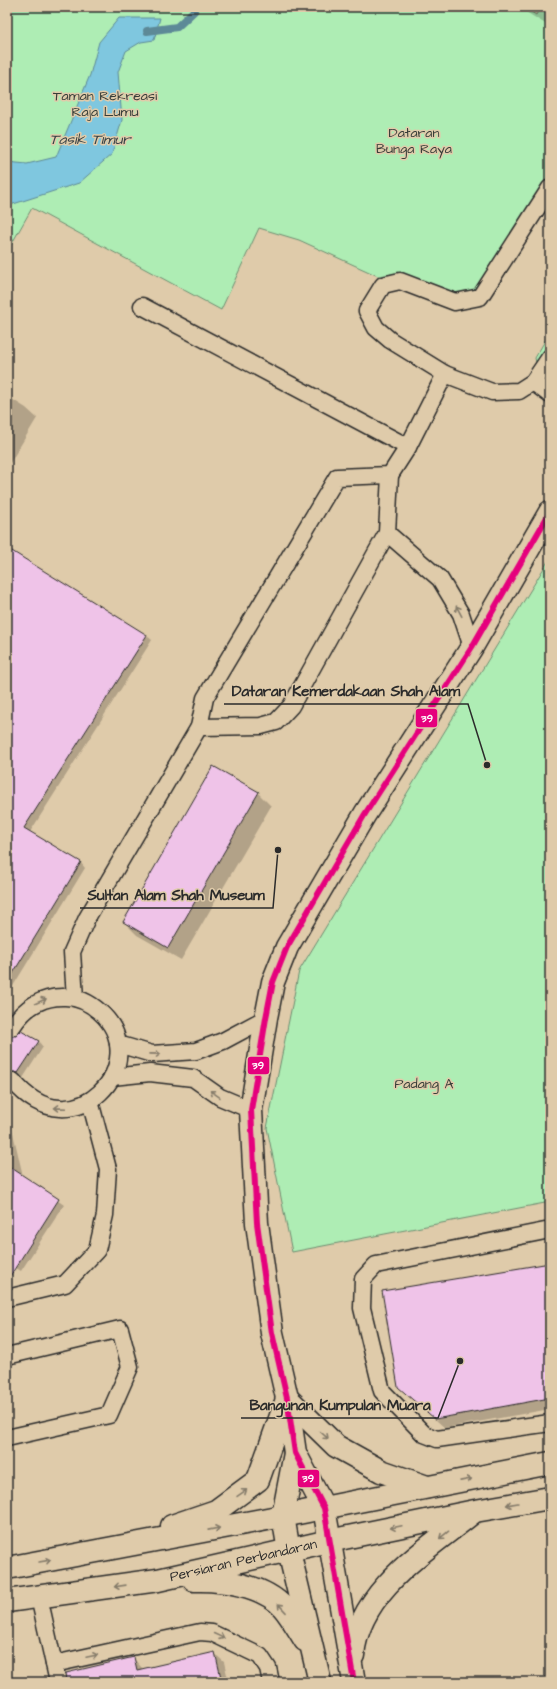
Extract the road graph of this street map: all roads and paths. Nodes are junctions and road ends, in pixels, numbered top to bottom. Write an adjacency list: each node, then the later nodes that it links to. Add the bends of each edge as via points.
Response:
1 (550, 188): 4 (lane, via 480,297 455,302 400,281 383,285 367,311 376,328 390,340)
2 (142, 306): 7 (lane)
3 (550, 357): 5 (lane)
4 (445, 374): 5 (lane, via 492,392 519,391); 7 (lane)
5 (532, 382): 6 (lane)
6 (550, 395)
7 (408, 447): 8 (lane)
8 (390, 475): 10 (lane); 12 (lane, via 337,477 205,698)
9 (550, 512): 11 (main road)
10 (387, 533): 11 (lane, one-way to 10, via 461,614 440,579); 12 (lane, via 291,706 276,722 237,728)
11 (472, 647): 14 (main road, via 365,814 287,947 273,982)
12 (199, 727): 13 (lane, via 87,918 72,952)
13 (75, 998): 15 (lane, one-way to 13, via 23,1012 38,1001 56,997); 16 (lane, via 104,1015)
14 (266, 1018): 16 (lane, one-way to 14, via 152,1054 196,1051 222,1041); 20 (main road)
15 (12, 1027)
16 (118, 1044): 17 (lane, via 118,1061)
17 (112, 1077): 19 (lane, via 103,1091); 20 (lane, one-way to 17, via 220,1097 193,1078 150,1073)
18 (14, 1081): 19 (lane, one-way to 18, via 69,1108 48,1107 34,1101)
19 (90, 1102): 22 (lane, via 108,1169 105,1215 97,1250 65,1284)
20 (250, 1110): 24 (main road, via 257,1223 272,1333)
21 (550, 1230): 25 (lane, via 376,1266 363,1279 362,1308 382,1391 424,1434 437,1439)
22 (7, 1298)
23 (7, 1356): 26 (lane, via 120,1329 130,1367 109,1415)
24 (287, 1398): 27 (main road); 29 (main road, one-way to 29, via 336,1446 381,1471); 35 (main road, one-way to 24, via 216,1511 254,1484 258,1480)
25 (550, 1423)
26 (7, 1438)
27 (295, 1453): 31 (main road); 33 (main road)
28 (550, 1463): 29 (main road, one-way to 28)
29 (428, 1487): 31 (main road)
30 (550, 1498): 32 (main road, Persiaran Perbandaran, one-way to 32)
31 (324, 1508): 33 (main road); 34 (main road)
32 (475, 1511): 34 (main road, Persiaran Perbandaran, one-way to 34); 43 (main road, one-way to 43, via 408,1564 384,1587 354,1639)
33 (283, 1516): 35 (main road, one-way to 33); 36 (main road)
34 (329, 1541): 36 (main road, Persiaran Perbandaran); 43 (main road)
35 (103, 1551): 37 (main road, one-way to 35)
36 (288, 1551): 38 (main road, Persiaran Perbandaran); 41 (main road)
37 (7, 1568)
38 (158, 1580): 39 (main road, Persiaran Perbandaran, one-way to 39); 41 (main road, one-way to 38, via 282,1606 269,1596 244,1586 213,1579)
39 (39, 1597): 40 (main road, Persiaran Perbandaran); 42 (lane)
40 (7, 1601)
41 (313, 1650): 46 (main road)
42 (54, 1664): 44 (lane); 45 (lane, one-way to 45, via 200,1632 212,1634 260,1656 268,1668)
43 (352, 1676)
44 (58, 1682)
45 (271, 1682)
46 (320, 1682)

